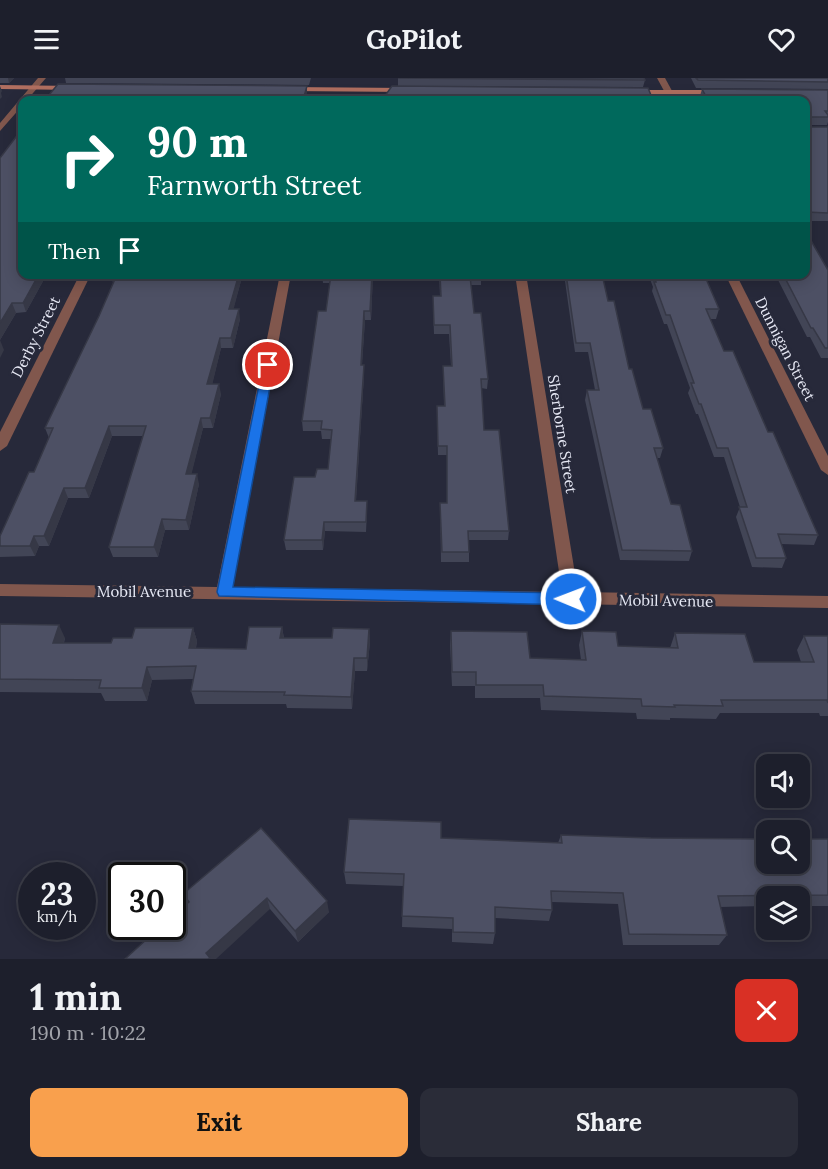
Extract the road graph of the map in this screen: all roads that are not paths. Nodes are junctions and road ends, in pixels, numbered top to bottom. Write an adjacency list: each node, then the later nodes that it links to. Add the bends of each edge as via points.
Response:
1 (0, 80): 2 (main road)
2 (38, 82): 5 (main road); 9 (main road); 12 (street)
3 (624, 84): 6 (main road)
4 (727, 84): 6 (main road)
5 (84, 85)
6 (664, 85): 10 (main road); 11 (main road)
7 (281, 86): 8 (main road)
8 (412, 86)
9 (0, 87)
10 (616, 92)
11 (733, 92)
12 (27, 96)
13 (18, 107): 14 (street)
14 (4, 124)
15 (84, 279): 19 (street, Derby Street)
16 (285, 279): 22 (street)
17 (521, 279): 23 (street, Sherborne Street)
18 (732, 279): 20 (street, Dunnigan Street)
19 (0, 446)
20 (828, 470)
21 (0, 590): 22 (street, Mobil Avenue)
22 (224, 592): 23 (street, Mobil Avenue)
23 (571, 599): 24 (street, Mobil Avenue)
24 (828, 602)

